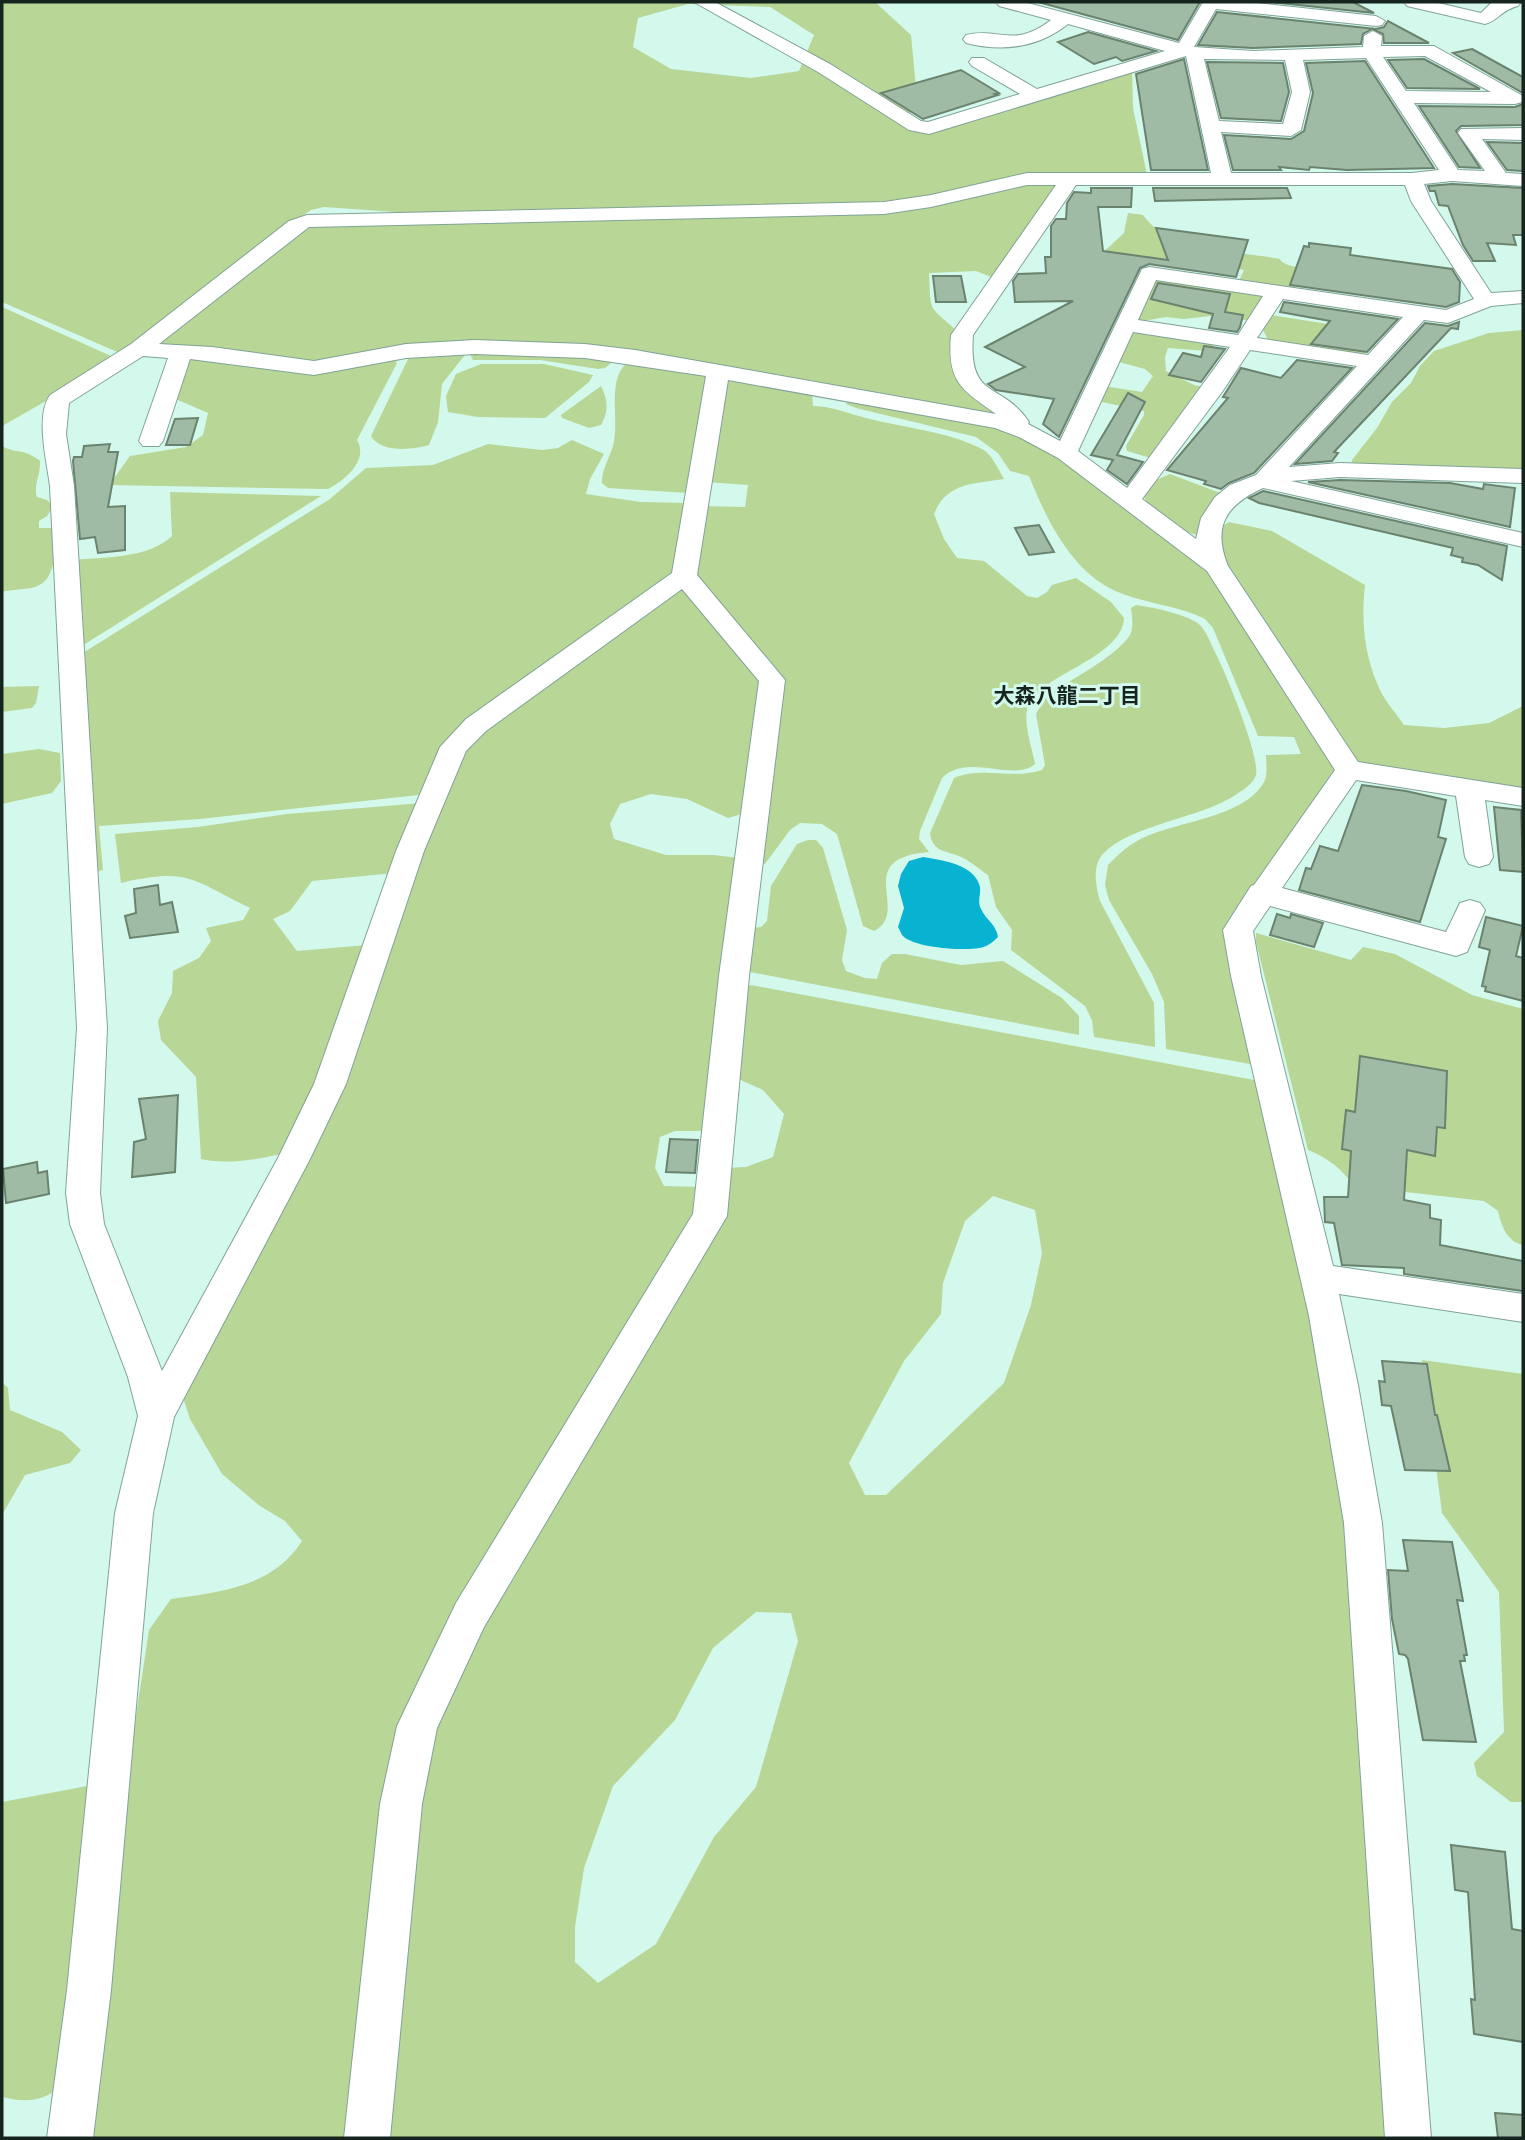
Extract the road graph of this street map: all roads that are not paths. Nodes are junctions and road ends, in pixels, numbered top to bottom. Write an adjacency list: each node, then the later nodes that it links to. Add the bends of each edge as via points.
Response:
1 (703, 2): 16 (street, via 824,68 916,126 929,128)
2 (1005, 2): 7 (street)
3 (1209, 2): 9 (street); 12 (street)
4 (1382, 2): 9 (street)
5 (1413, 2): 8 (street)
6 (1512, 2): 8 (street, via 1500,4)
7 (1065, 18): 11 (street, via 1038,38 1014,42); 12 (street)
8 (1481, 19): 10 (street)
9 (1376, 22): 13 (street)
10 (1464, 33)
11 (972, 38)
12 (1189, 52): 14 (street); 16 (street); 18 (street)
13 (1371, 52): 14 (street); 17 (street); 17 (street, via 1436,46 1515,98)
14 (1293, 55): 18 (street, via 1301,92 1291,130)
15 (978, 62): 16 (street)
16 (1034, 95)
17 (1402, 97): 21 (street)
18 (1209, 126): 22 (street)
19 (1523, 134): 24 (street, via 1468,133)
20 (1361, 157): 23 (street)
21 (1452, 175): 24 (street); 26 (street)
22 (1222, 177): 23 (street); 25 (street)
23 (1363, 178): 26 (street)
24 (1500, 178): 27 (street)
25 (1070, 179): 34 (street, via 1010,181 884,208 307,221); 40 (street, via 962,335 959,357 967,382)
26 (1412, 179): 30 (street, via 1427,211)
27 (1523, 180)
28 (1277, 292): 31 (street); 32 (street, via 1150,273); 33 (street)
29 (1523, 297): 30 (street)
30 (1485, 300): 31 (street, via 1448,317)
31 (1419, 313): 37 (street)
32 (1127, 325): 33 (street); 42 (street)
33 (1244, 342): 37 (street); 45 (street, via 1137,492)
34 (139, 349): 35 (street); 57 (street, via 58,400 54,434 62,486 92,1028 83,1193 88,1224 146,1377)
35 (181, 352): 36 (street, via 314,368); 41 (street)
36 (373, 358): 38 (street, via 433,348 536,348 635,357); 39 (street)
37 (1373, 362): 44 (street)
38 (718, 372): 40 (street, via 1000,422); 48 (street)
39 (307, 387)
40 (1027, 432): 42 (street)
41 (151, 440)
42 (1066, 453): 45 (street)
43 (1523, 476): 44 (street, via 1340,470)
44 (1262, 480): 46 (street); 47 (street, via 1233,493 1213,514 1208,542)
45 (1125, 497): 47 (street)
46 (1523, 540)
47 (1216, 566): 49 (street)
48 (684, 576): 57 (street, via 476,725 454,747 410,851 330,1084); 59 (street, via 772,680 734,976 710,1216 470,1615 417,1726 401,1804)
49 (1349, 769): 50 (street); 53 (street)
50 (1469, 789): 51 (street); 52 (street)
51 (1523, 797)
52 (1479, 857)
53 (1261, 893): 54 (street, via 1455,945); 55 (street, via 1238,930)
54 (1470, 910)
55 (1317, 1277): 56 (street); 60 (street, via 1363,1523)
56 (1523, 1308)
57 (156, 1416): 58 (street, via 134,1513 89,1990)
58 (70, 2138)
59 (367, 2138)
60 (1408, 2138)

